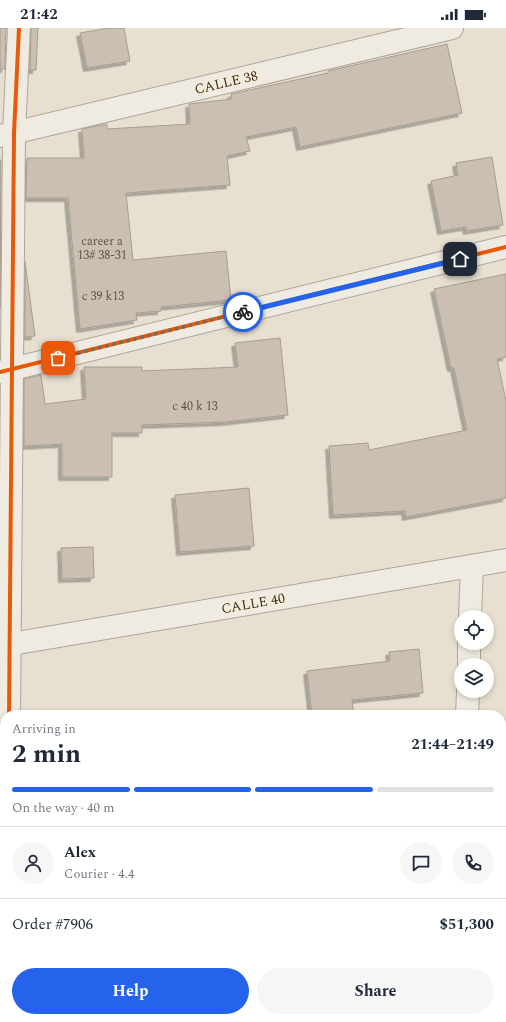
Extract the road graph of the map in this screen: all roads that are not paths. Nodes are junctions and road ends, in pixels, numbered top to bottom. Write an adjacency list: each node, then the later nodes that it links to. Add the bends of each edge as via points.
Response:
1 (19, 28): 3 (street)
2 (452, 28): 3 (street, CALLE 38)
3 (7, 135): 5 (street)
4 (506, 247): 5 (street)
5 (6, 371): 9 (street)
6 (506, 560): 7 (street, CALLE 40)
7 (472, 566): 8 (street); 9 (street, CALLE 40)
8 (470, 610)
9 (5, 646): 11 (street)
10 (468, 698): 12 (street)
11 (10, 710)
12 (467, 710)

